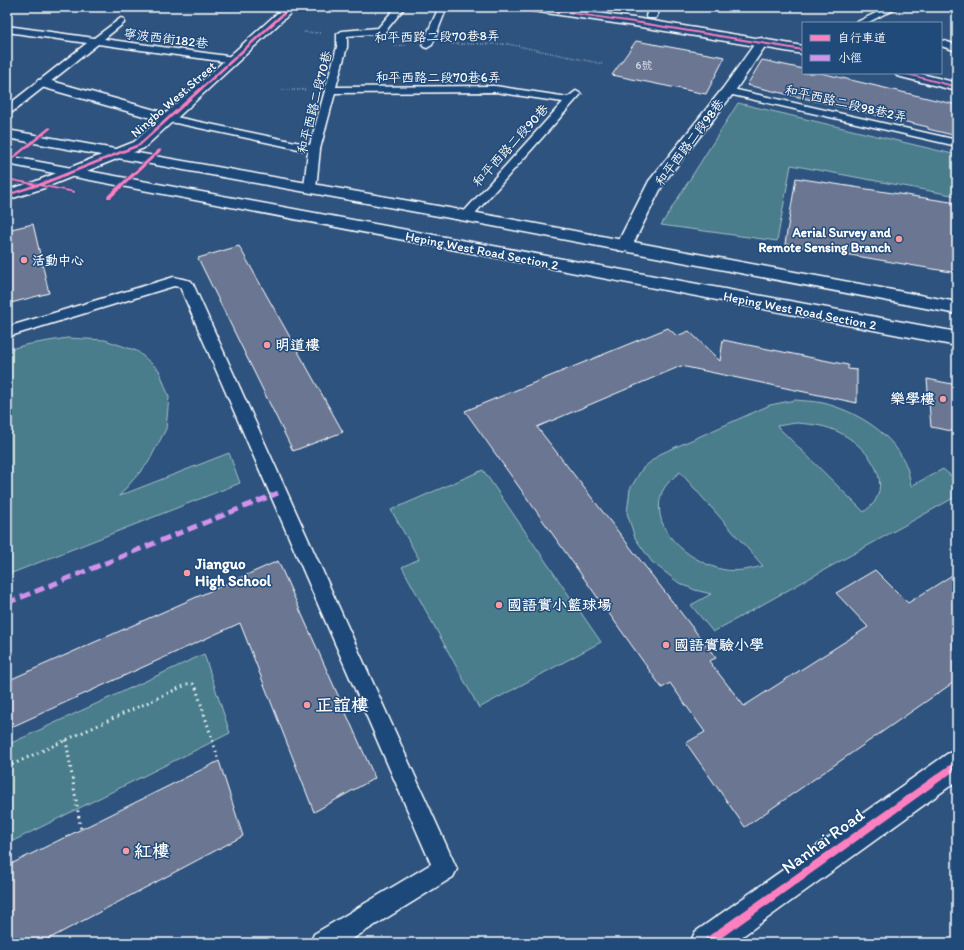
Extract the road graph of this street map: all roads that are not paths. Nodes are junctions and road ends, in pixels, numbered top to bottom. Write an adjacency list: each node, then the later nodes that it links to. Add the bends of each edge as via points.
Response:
1 (291, 7): 18 (street, Ningbo West Street)
2 (400, 7): 24 (lane, 和平西路二段70巷, via 381,31 342,34 342,47)
3 (443, 7): 15 (lane)
4 (526, 7): 13 (street)
5 (592, 7): 7 (street)
6 (890, 8): 9 (lane)
7 (654, 11): 11 (street)
8 (121, 21): 12 (lane)
9 (865, 22)
10 (10, 29): 12 (lane, 寧波西街182巷)
11 (802, 40)
12 (95, 42): 18 (lane, 寧波西街182巷); 22 (lane)
13 (762, 42): 17 (street); 25 (street, 和平西路二段98巷)
14 (942, 43): 16 (lane)
15 (427, 45)
16 (957, 48)
17 (802, 50)
18 (234, 60): 28 (street, Ningbo West Street)
19 (942, 70): 21 (street)
20 (906, 74): 23 (street)
21 (957, 74)
22 (43, 83): 27 (lane); 28 (street)
23 (957, 87)
24 (330, 90): 26 (lane, 和平西路二段70巷6弄, via 495,89); 31 (lane, 和平西路二段70巷)
25 (728, 90): 30 (lane, 和平西路二段98巷2弄); 38 (street, 和平西路二段98巷, via 657,181)
26 (573, 97): 37 (lane, 和平西路二段90巷)
27 (7, 111)
28 (170, 118): 31 (lane); 32 (street, Ningbo West Street, via 139,146)
29 (7, 134): 32 (street, Heping West Road Section 2)
30 (957, 144)
31 (314, 149): 35 (lane, 和平西路二段70巷)
32 (117, 154): 34 (street, Ningbo West Street); 35 (street, Heping West Road Section 2)
33 (7, 160): 34 (street, Heping West Road Section 2)
34 (74, 172): 36 (street, Ningbo West Street, via 39,186); 41 (street, Heping West Road Section 2)
35 (310, 188): 37 (street, Heping West Road Section 2)
36 (7, 194)
37 (466, 216): 38 (street, Heping West Road Section 2)
38 (624, 246): 39 (street, Heping West Road Section 2)
39 (957, 308)
40 (7, 332): 43 (lane, via 174,281 186,284 446,869)
41 (957, 339)
42 (957, 764): 44 (street, Nanhai Road)
43 (323, 943)
44 (706, 943)

